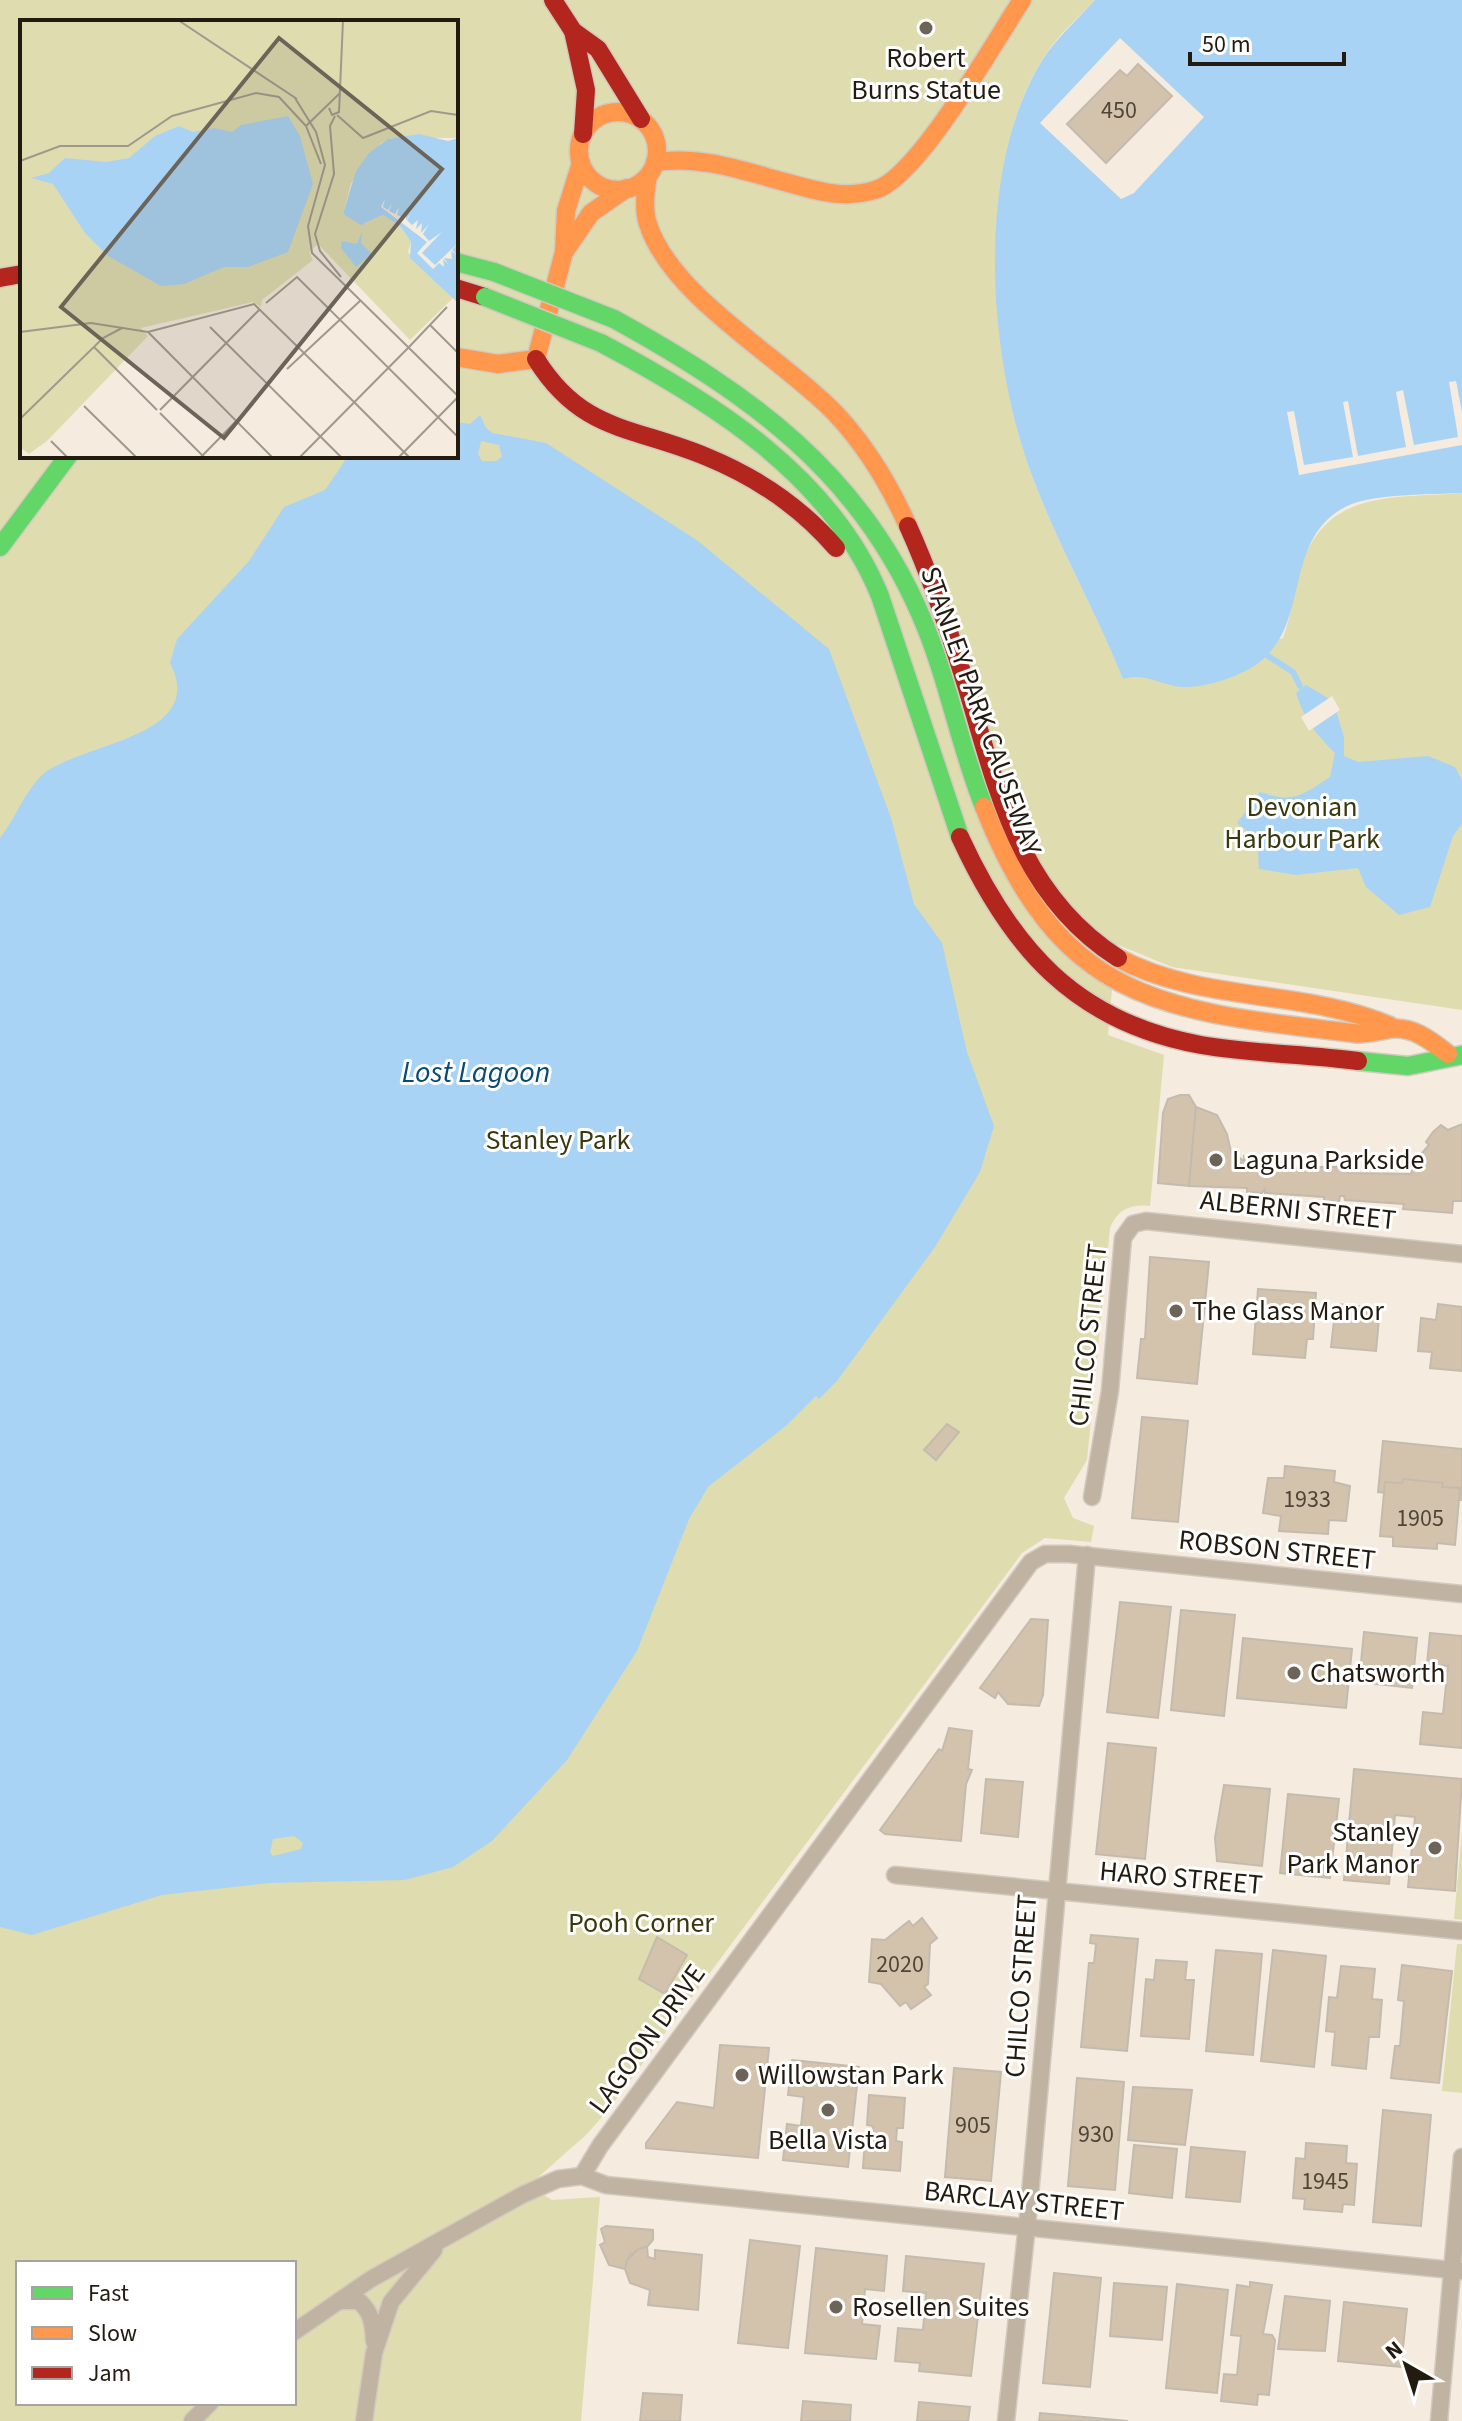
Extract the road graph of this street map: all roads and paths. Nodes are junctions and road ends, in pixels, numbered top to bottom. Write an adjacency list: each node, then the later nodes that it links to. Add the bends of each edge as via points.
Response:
1 (553, 0): 3 (main road)
2 (1022, 0): 7 (main road, via 924,147 899,177 877,190 837,196 682,158)
3 (573, 31): 4 (main road, via 598,49); 5 (main road, via 586,90)
4 (641, 119): 5 (main road, via 608,114); 7 (main road, via 655,138)
5 (583, 134): 6 (main road)
6 (581, 163): 8 (main road, via 596,183); 9 (main road, via 566,211)
7 (652, 169): 8 (main road); 19 (main road, via 646,215 667,258 838,416 900,506 1007,817 1024,857 1067,917 1120,960 1176,983 1359,1012)
8 (627, 188): 9 (main road, via 591,213)
9 (564, 252): 15 (main road)
10 (458, 263): 19 (main road, STANLEY PARK CAUSEWAY, bridge, via 614,319 686,359 826,469 870,520 911,591 993,838 1021,892 1070,948 1114,981 1175,1007 1366,1035)
11 (20, 274): 12 (main road)
12 (0, 278)
13 (458, 289): 18 (main road, STANLEY PARK CAUSEWAY, bridge, via 601,343 718,413 811,492 862,557)
14 (458, 357): 15 (main road, via 498,364)
15 (536, 359): 18 (main road, via 554,386 585,413 708,456 797,508 831,542)
16 (67, 458): 17 (main road)
17 (0, 547)
18 (891, 630): 20 (main road, STANLEY PARK CAUSEWAY, via 968,862 1010,931 1056,979 1143,1029 1209,1045 1407,1066)
19 (1390, 1026): 20 (main road, via 1419,1031)
20 (1455, 1055)
21 (1130, 1226): 22 (street, ALBERNI STREET, via 1146,1221); 23 (street, CHILCO STREET, via 1123,1238 1110,1391)
22 (1462, 1254)
23 (1092, 1497)
24 (1087, 1555): 25 (street, ROBSON STREET); 27 (street, CHILCO STREET); 30 (street, LAGOON DRIVE, via 1045,1554 1020,1572)
25 (1462, 1594)
26 (895, 1875): 27 (street, HARO STREET)
27 (1054, 1892): 28 (street, HARO STREET); 31 (street, CHILCO STREET)
28 (1462, 1931)
29 (1462, 2157): 33 (street)
30 (582, 2176): 31 (street, BARCLAY STREET, via 606,2185); 32 (street, via 558,2179 522,2195)
31 (1027, 2227): 33 (street, BARCLAY STREET); 40 (street, CHILCO STREET)
32 (441, 2242): 34 (street); 36 (street, via 391,2302)
33 (1457, 2270): 41 (street)
34 (338, 2301): 35 (street); 36 (street, via 359,2301 367,2308)
35 (296, 2331)
36 (374, 2353): 39 (street)
37 (208, 2405): 38 (street)
38 (192, 2421)
39 (364, 2421)
40 (1006, 2421)
41 (1439, 2421)

